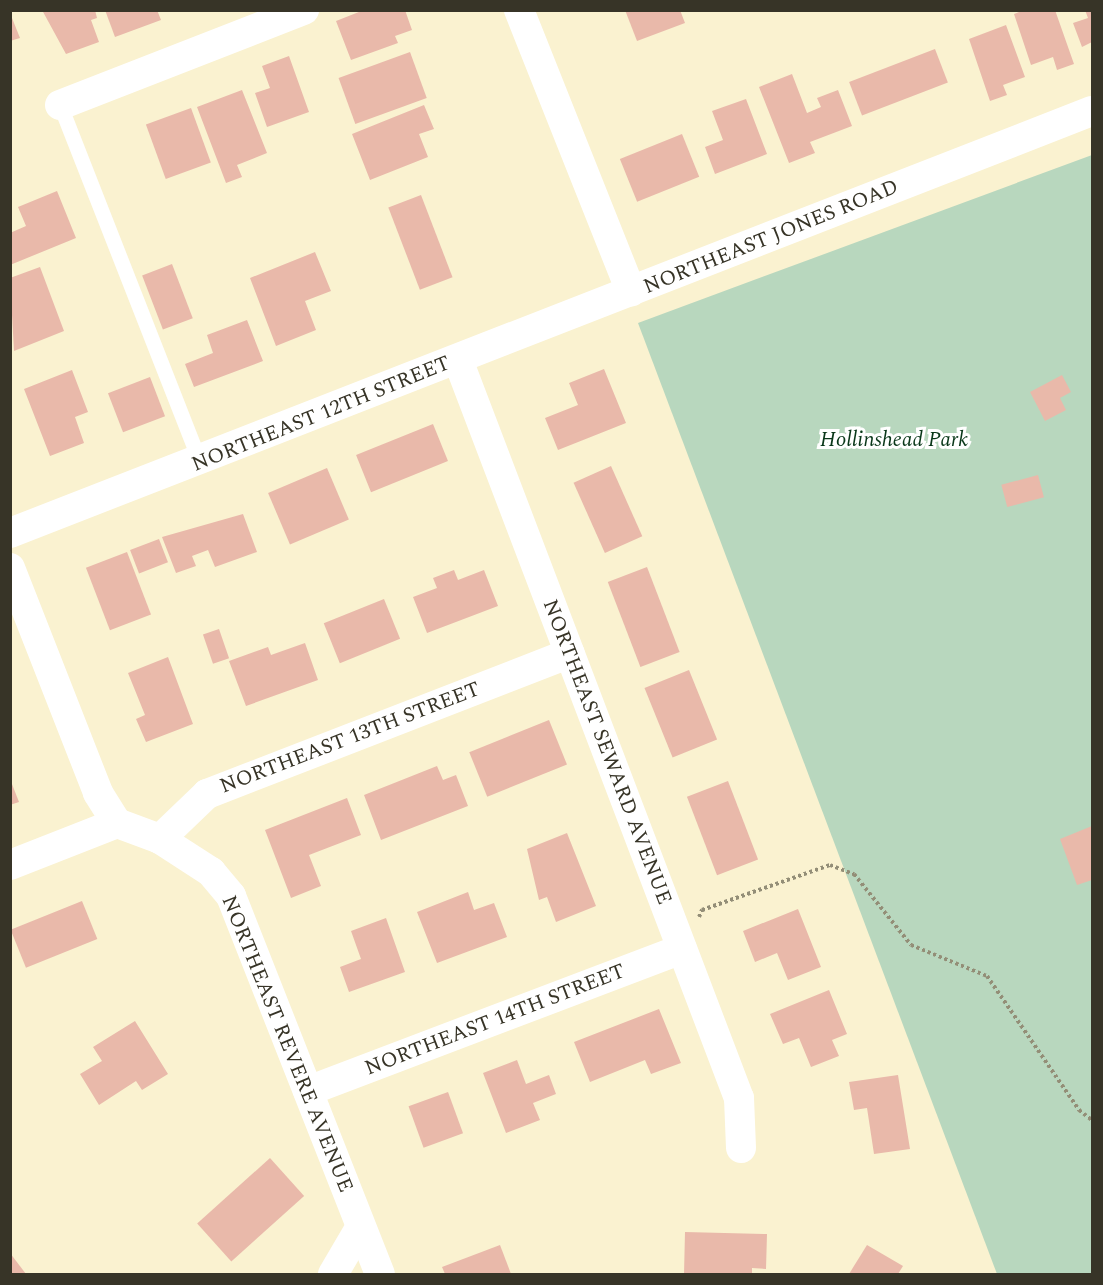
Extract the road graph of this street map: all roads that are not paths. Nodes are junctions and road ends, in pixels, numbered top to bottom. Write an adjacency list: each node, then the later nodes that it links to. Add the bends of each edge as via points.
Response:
1 (304, 10): 3 (street)
2 (519, 10): 5 (street, NORTHEAST JONES ROAD)
3 (60, 105): 7 (lane)
4 (1092, 111): 5 (street, NORTHEAST JONES ROAD)
5 (631, 292): 6 (street, NORTHEAST 12TH STREET)
6 (458, 360): 7 (street, NORTHEAST 12TH STREET); 10 (street, NORTHEAST SEWARD AVENUE)
7 (200, 462): 8 (street, NORTHEAST 12TH STREET)
8 (10, 533)
9 (10, 568): 11 (street, via 98,793)
10 (570, 653): 12 (street, NORTHEAST 13TH STREET, via 207,794); 14 (street, NORTHEAST SEWARD AVENUE)
11 (117, 823): 12 (street); 13 (street)
12 (160, 839): 15 (street, NORTHEAST REVERE AVENUE, via 211,872 231,896)
13 (10, 865)
14 (682, 949): 15 (street, NORTHEAST 14TH STREET); 16 (street, NORTHEAST SEWARD AVENUE, via 739,1098)
15 (308, 1091): 17 (street, NORTHEAST REVERE AVENUE)
16 (741, 1148)
17 (360, 1228): 18 (street); 19 (street, NORTHEAST REVERE AVENUE)
18 (333, 1275)
19 (380, 1275)

